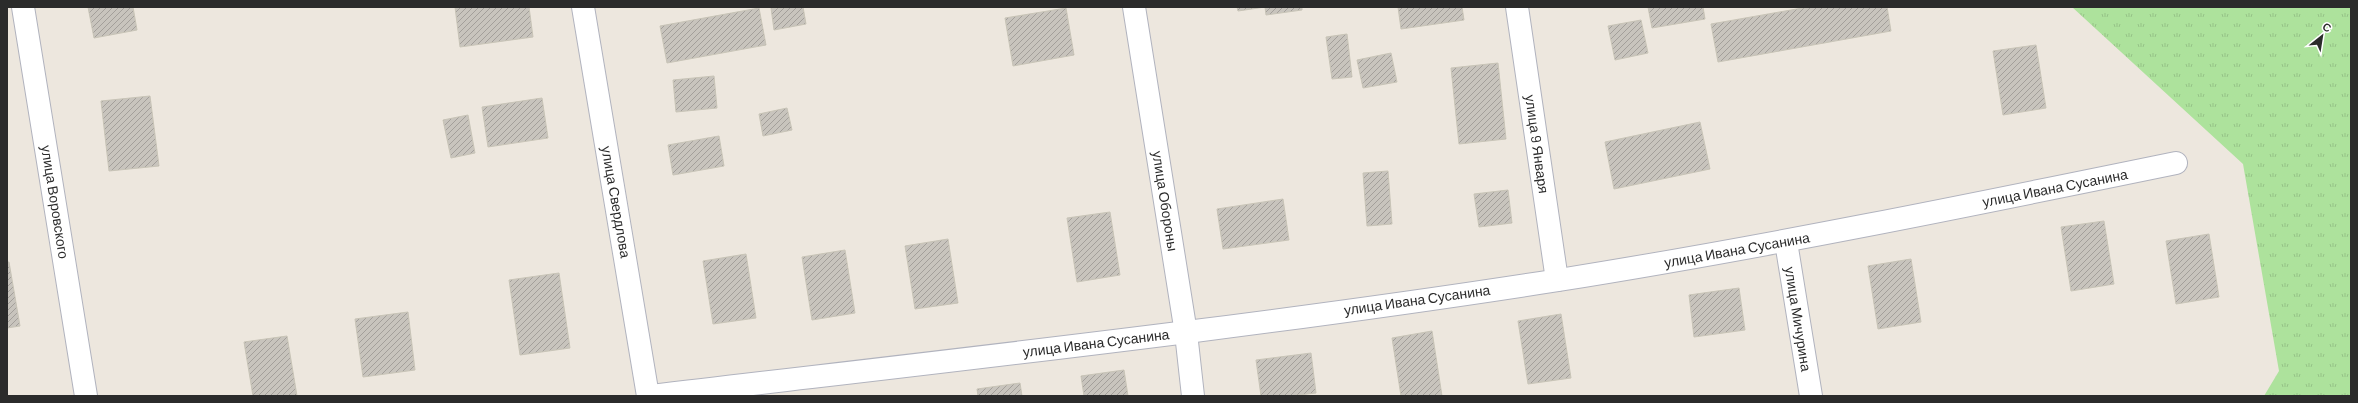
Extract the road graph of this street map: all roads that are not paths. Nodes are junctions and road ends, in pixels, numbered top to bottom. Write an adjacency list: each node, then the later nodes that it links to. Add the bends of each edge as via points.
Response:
1 (23, 7): 9 (street, улица Воровского)
2 (583, 7): 10 (street, улица Свердлова)
3 (1134, 7): 8 (street, улица Обороны)
4 (1518, 7): 7 (street, улица 9 Января)
5 (2176, 163): 6 (street, улица Ивана Сусанина)
6 (1786, 242): 7 (street, улица Ивана Сусанина); 12 (street, улица Мичурина)
7 (1557, 280): 8 (street, улица Ивана Сусанина)
8 (1186, 333): 10 (street, улица Ивана Сусанина); 11 (street, улица Обороны)
9 (86, 396)
10 (650, 396)
11 (1193, 396)
12 (1810, 396)

